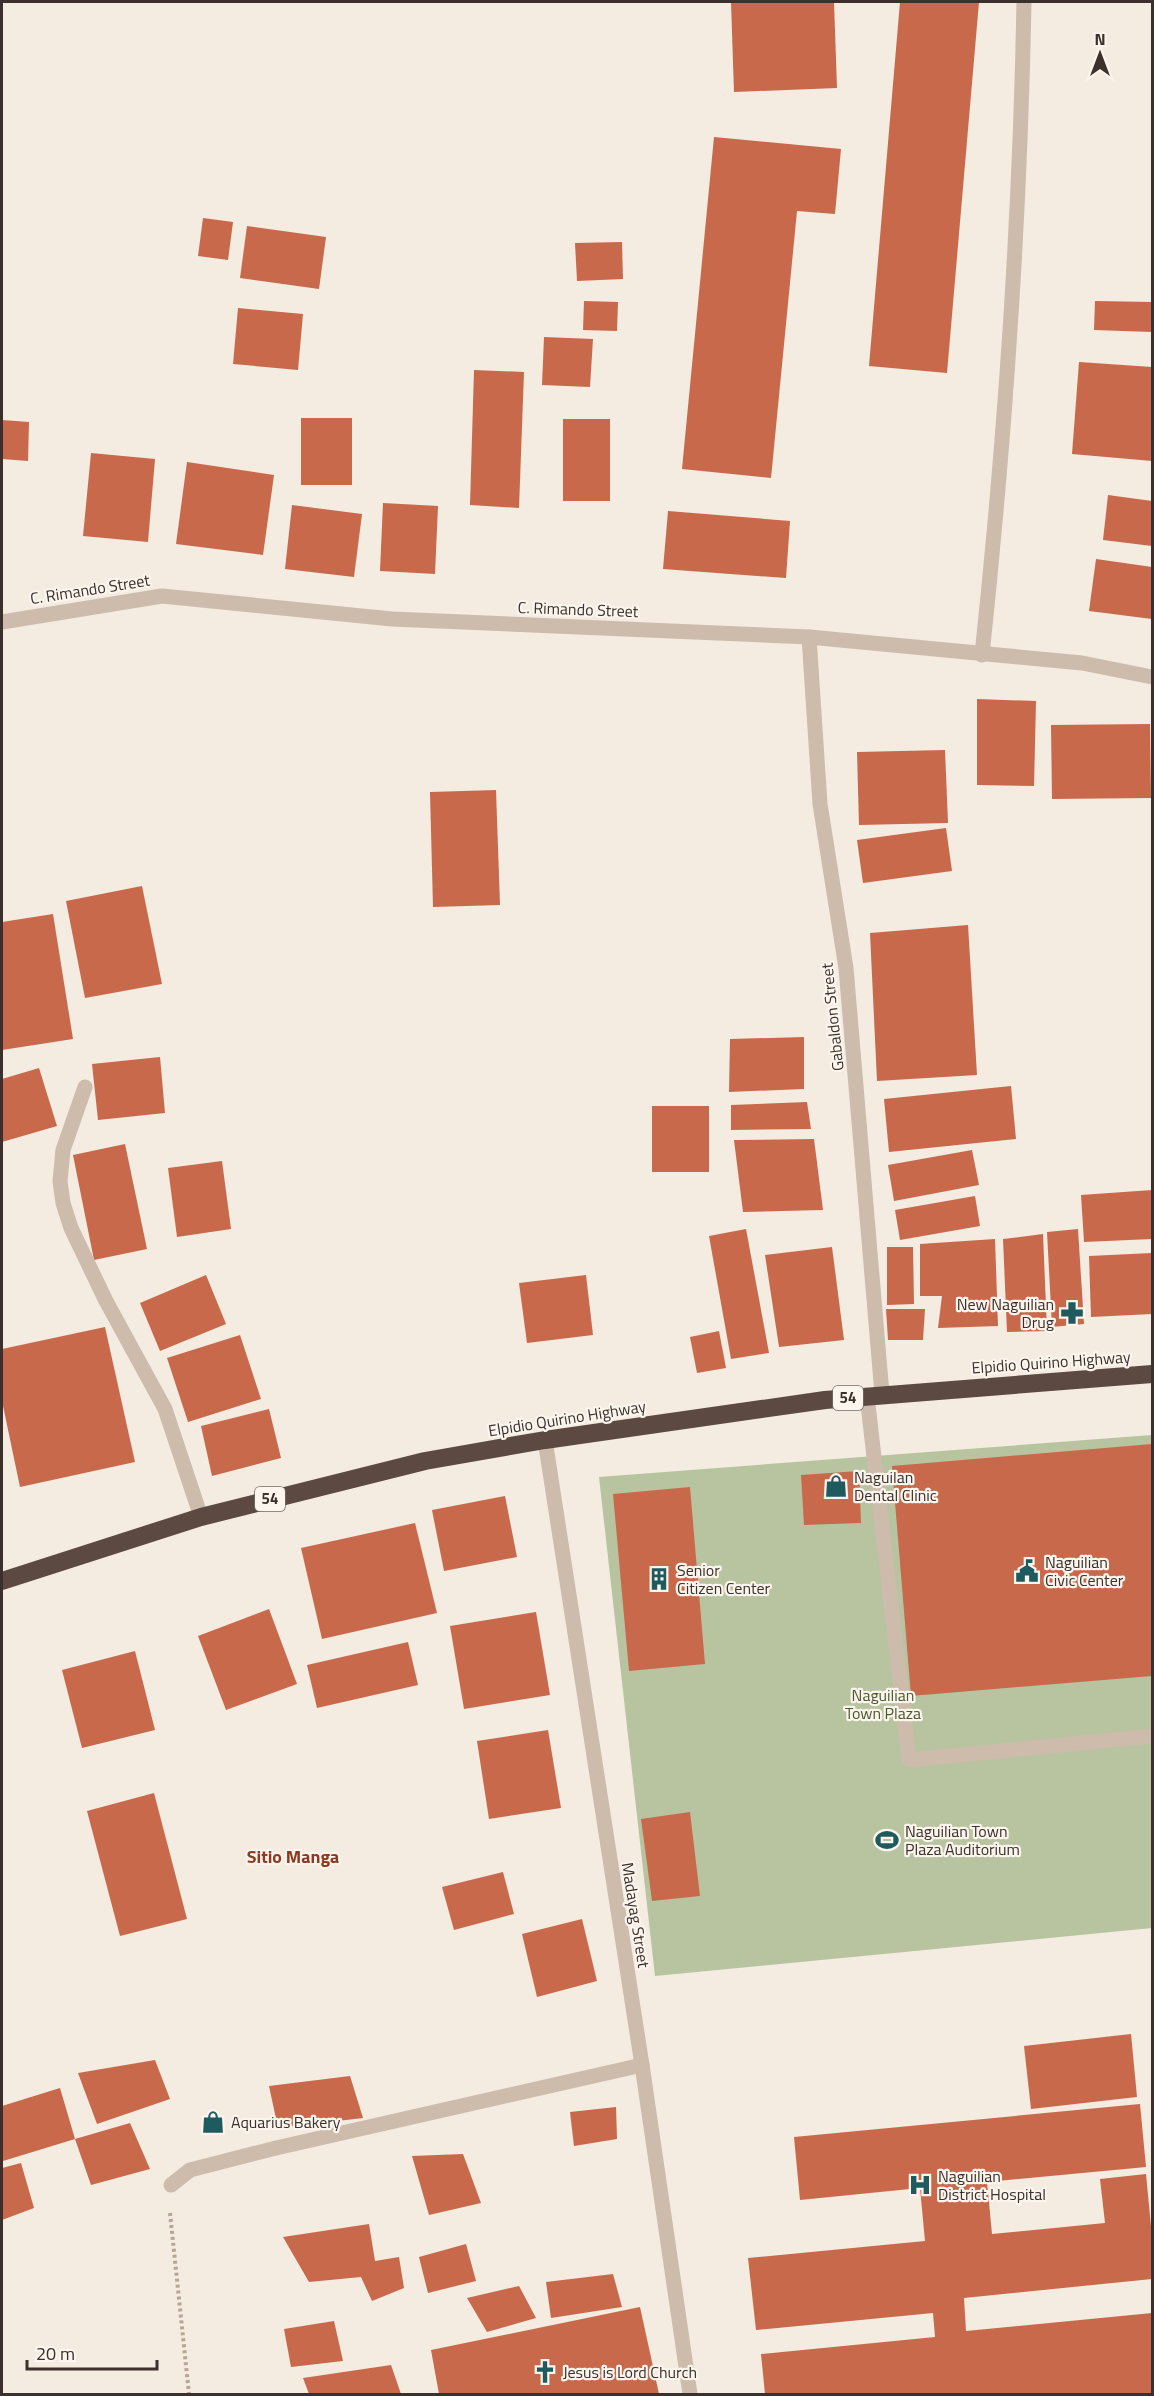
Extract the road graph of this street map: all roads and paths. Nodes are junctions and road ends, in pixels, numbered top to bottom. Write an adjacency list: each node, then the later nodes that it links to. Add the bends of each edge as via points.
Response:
1 (1024, 2): 4 (street, via 1018,203 999,494)
2 (2, 622): 3 (street, C. Rimando Street, via 162,596 392,619)
3 (809, 637): 4 (street, C. Rimando Street); 8 (street, Gabaldon Street, via 820,804 846,968)
4 (982, 655): 5 (street, C. Rimando Street, via 1082,663)
5 (1152, 677)
6 (85, 1088): 10 (street, via 63,1150 63,1203 106,1301 165,1409)
7 (1152, 1374): 8 (highway, Elpidio Quirino Highway / 54)
8 (875, 1395): 9 (highway, Elpidio Quirino Highway / 54); 12 (street, Gabaldon Street, via 909,1760)
9 (545, 1440): 10 (highway, Elpidio Quirino Highway / 54, via 425,1461); 13 (street, Madayag Street)
10 (201, 1517): 11 (highway, Elpidio Quirino Highway / 54)
11 (2, 1581)
12 (1152, 1736)
13 (642, 2065): 14 (street, via 190,2170); 16 (street, Madayag Street)
14 (171, 2185): 15 (path, via 170,2216)
15 (189, 2394)
16 (690, 2394)

